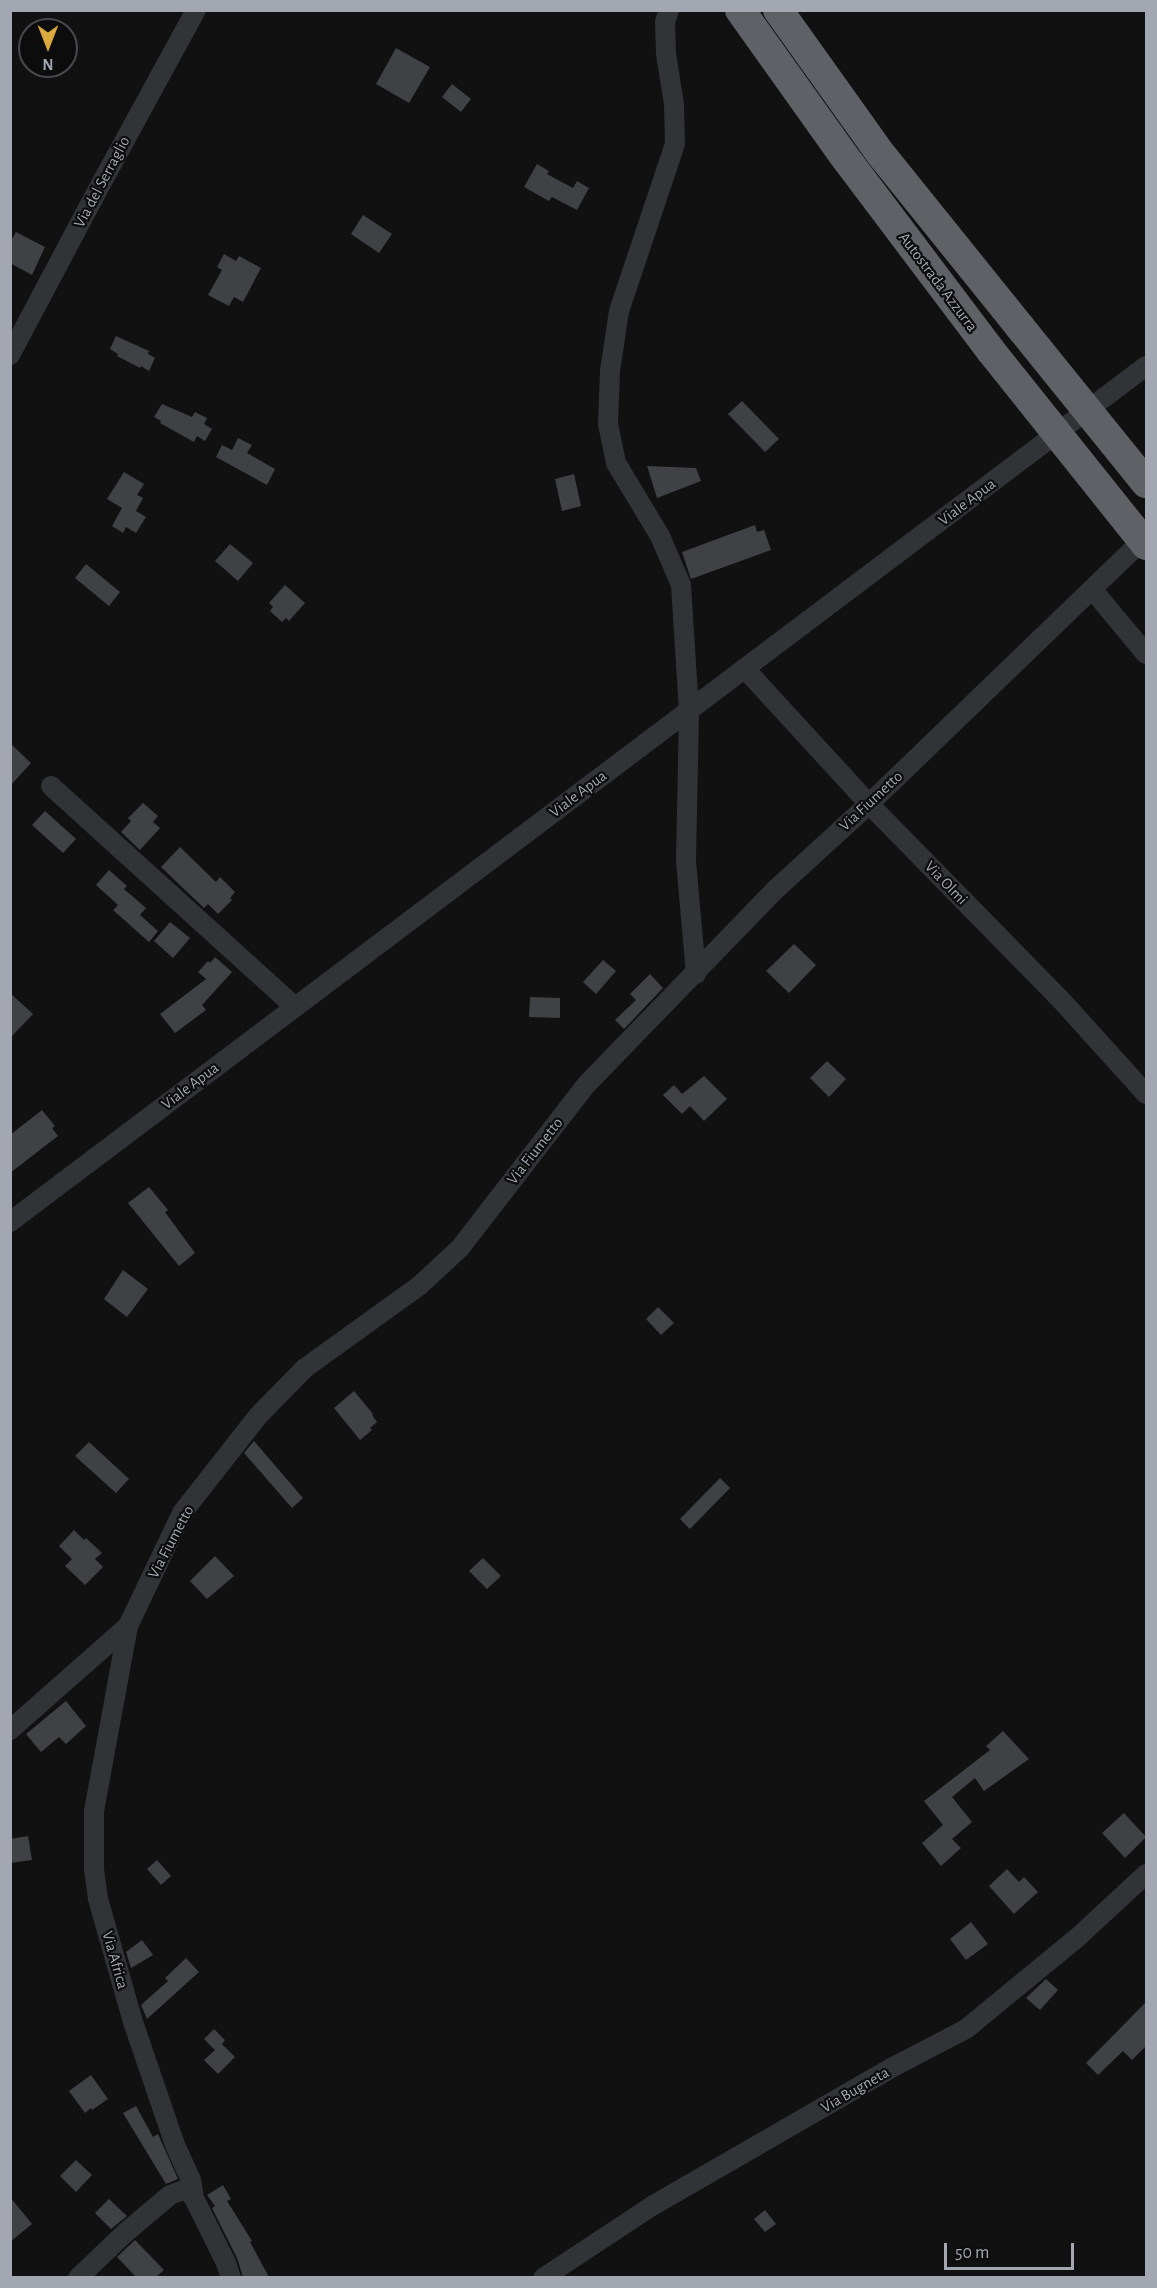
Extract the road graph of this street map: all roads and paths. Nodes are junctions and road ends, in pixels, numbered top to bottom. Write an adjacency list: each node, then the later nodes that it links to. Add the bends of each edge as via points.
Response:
1 (196, 10): 5 (street, Via del Serraglio)
2 (669, 10): 13 (street, via 665,22 666,54 675,144 619,311 610,371 608,424 616,463 660,536 681,585)
3 (740, 10): 9 (highway, Autostrada Azzurra, bridge, via 843,156 990,351)
4 (778, 10): 7 (highway, Autostrada Azzurra, bridge, via 880,153)
5 (10, 355)
6 (1146, 366): 12 (street, Viale Apua)
7 (1146, 483)
8 (1146, 537): 10 (street, Via Fiumetto)
9 (1146, 545)
10 (1092, 589): 11 (street); 15 (street, Via Fiumetto)
11 (1146, 654)
12 (747, 669): 13 (street, Viale Apua); 15 (street, Via Olmi)
13 (689, 711): 16 (street, via 686,861); 17 (street, Viale Apua)
14 (51, 786): 17 (street)
15 (869, 804): 16 (street, Via Fiumetto, via 776,890); 18 (street, Via Olmi, via 1062,1001)
16 (696, 974): 20 (street, Via Fiumetto, via 586,1085 460,1248 419,1286 305,1368 258,1416 182,1513)
17 (295, 1007): 19 (street, Viale Apua)
18 (1146, 1094)
19 (10, 1222)
20 (128, 1626): 21 (street, Via Fiumetto); 23 (street, Via Africa, via 94,1811 94,1869 98,1899 133,2022 191,2180)
21 (10, 1730)
22 (1146, 1874): 24 (street, Via Bugneta, via 1078,1937 966,2029 652,2206)
23 (194, 2198): 25 (street, via 186,2189 170,2195); 26 (street, Via Africa)
24 (566, 2272): 27 (street, Via Bugneta)
25 (78, 2277)
26 (231, 2277)
27 (543, 2277)

